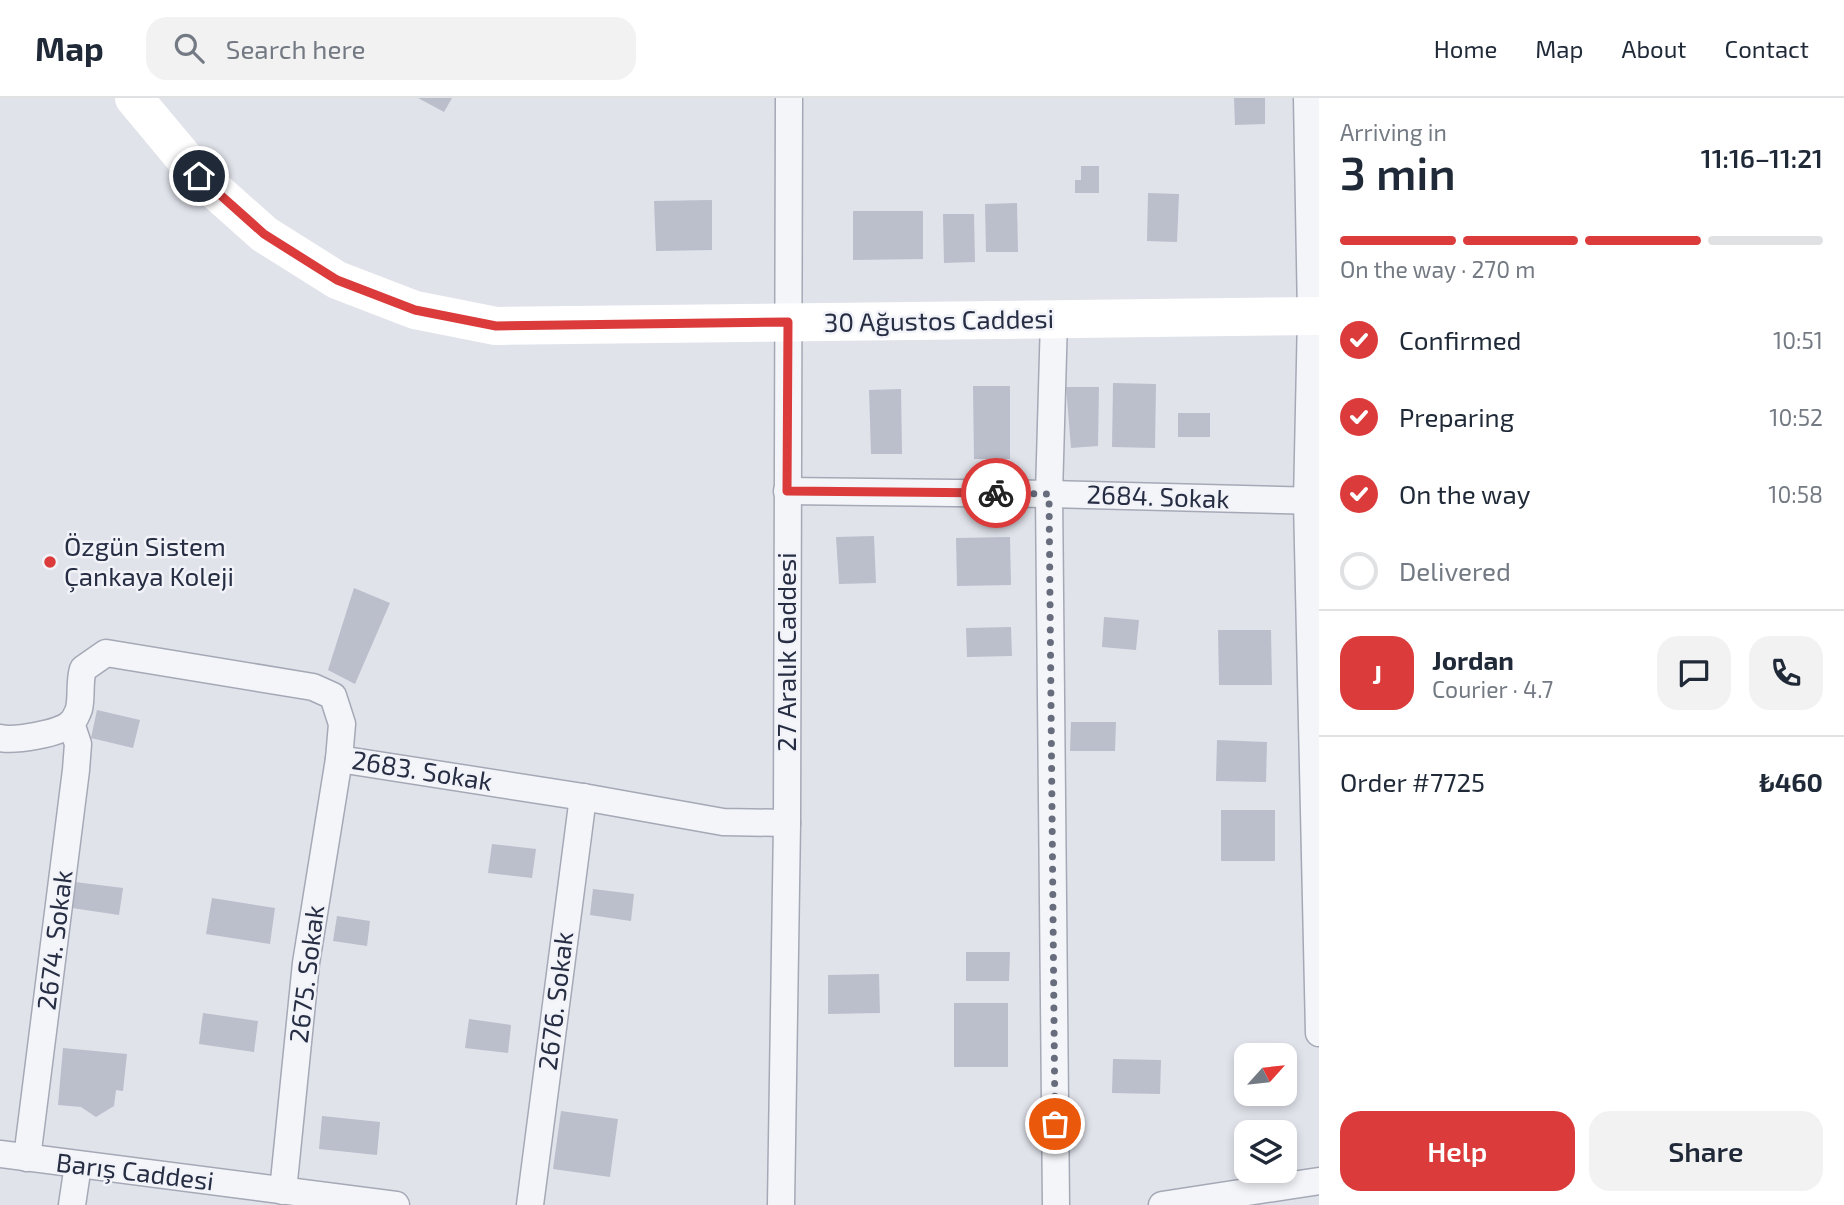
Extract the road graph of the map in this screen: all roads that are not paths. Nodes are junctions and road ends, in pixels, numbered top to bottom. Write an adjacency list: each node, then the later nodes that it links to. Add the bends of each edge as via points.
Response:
1 (134, 98): 6 (street, 30 Ağustos Caddesi, via 199,176 264,234 337,280 415,310 496,326)
2 (789, 98): 6 (street, 27 Aralık Caddesi)
3 (1307, 98): 4 (street)
4 (1315, 316): 5 (street, 30 Ağustos Caddesi); 9 (street)
5 (1054, 319): 6 (street, 30 Ağustos Caddesi); 8 (street)
6 (788, 322): 7 (street, 27 Aralık Caddesi)
7 (787, 491): 8 (street, 2684. Sokak); 14 (street, 27 Aralık Caddesi)
8 (1049, 494): 9 (street, 2684. Sokak); 25 (street)
9 (1313, 501): 15 (street)
10 (71, 723): 11 (street, via 56,731); 12 (street, 2683. Sokak, via 79,709 83,669 106,653 313,687 333,696 342,724); 17 (street, 2674. Sokak, via 78,744 76,770)
11 (0, 738)
12 (339, 759): 13 (street, 2683. Sokak); 20 (street, 2675. Sokak, via 306,963)
13 (583, 797): 14 (street, 2683. Sokak, via 723,822); 23 (street, 2676. Sokak)
14 (787, 823): 24 (street, 27 Aralık Caddesi)
15 (1319, 1033)
16 (0, 1154): 17 (street, Barış Caddesi)
17 (27, 1158): 18 (street, Barış Caddesi)
18 (78, 1165): 20 (street, Barış Caddesi); 21 (street)
19 (1319, 1181): 26 (street)
20 (283, 1191): 22 (street, Barış Caddesi)
21 (72, 1205)
22 (396, 1205)
23 (530, 1205)
24 (781, 1205)
25 (1056, 1205)
26 (1163, 1205)

